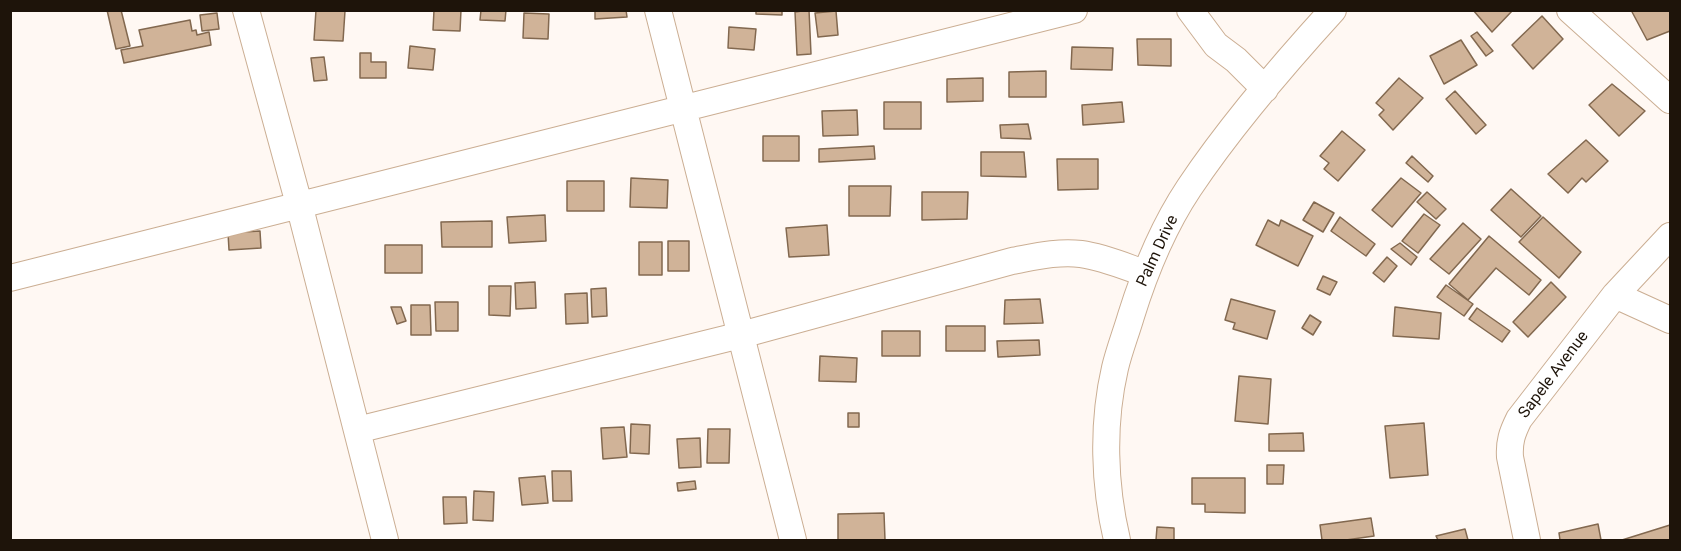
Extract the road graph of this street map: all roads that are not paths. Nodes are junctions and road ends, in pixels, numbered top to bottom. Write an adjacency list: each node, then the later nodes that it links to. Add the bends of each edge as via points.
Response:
1 (246, 10): 10 (street)
2 (658, 10): 9 (street)
3 (1074, 10): 9 (street)
4 (1190, 10): 7 (street, via 1216,45)
5 (1333, 10): 7 (street, Palm Drive)
6 (1570, 10): 8 (street)
7 (1265, 89): 12 (street, Palm Drive, via 1189,189)
8 (1671, 100)
9 (683, 109): 10 (street); 16 (street)
10 (299, 204): 13 (street); 17 (street)
11 (1671, 236): 14 (street, Sapele Avenue)
12 (1144, 273): 16 (street, via 1080,254 1046,254); 20 (street, Palm Drive, via 1115,368 1108,422 1107,469)
13 (10, 278)
14 (1615, 295): 15 (street); 21 (street, Sapele Avenue, via 1511,434 1510,458)
15 (1671, 320)
16 (741, 335): 17 (street); 19 (street)
17 (357, 430): 18 (street)
18 (385, 540)
19 (793, 540)
20 (1117, 540)
21 (1527, 540)

